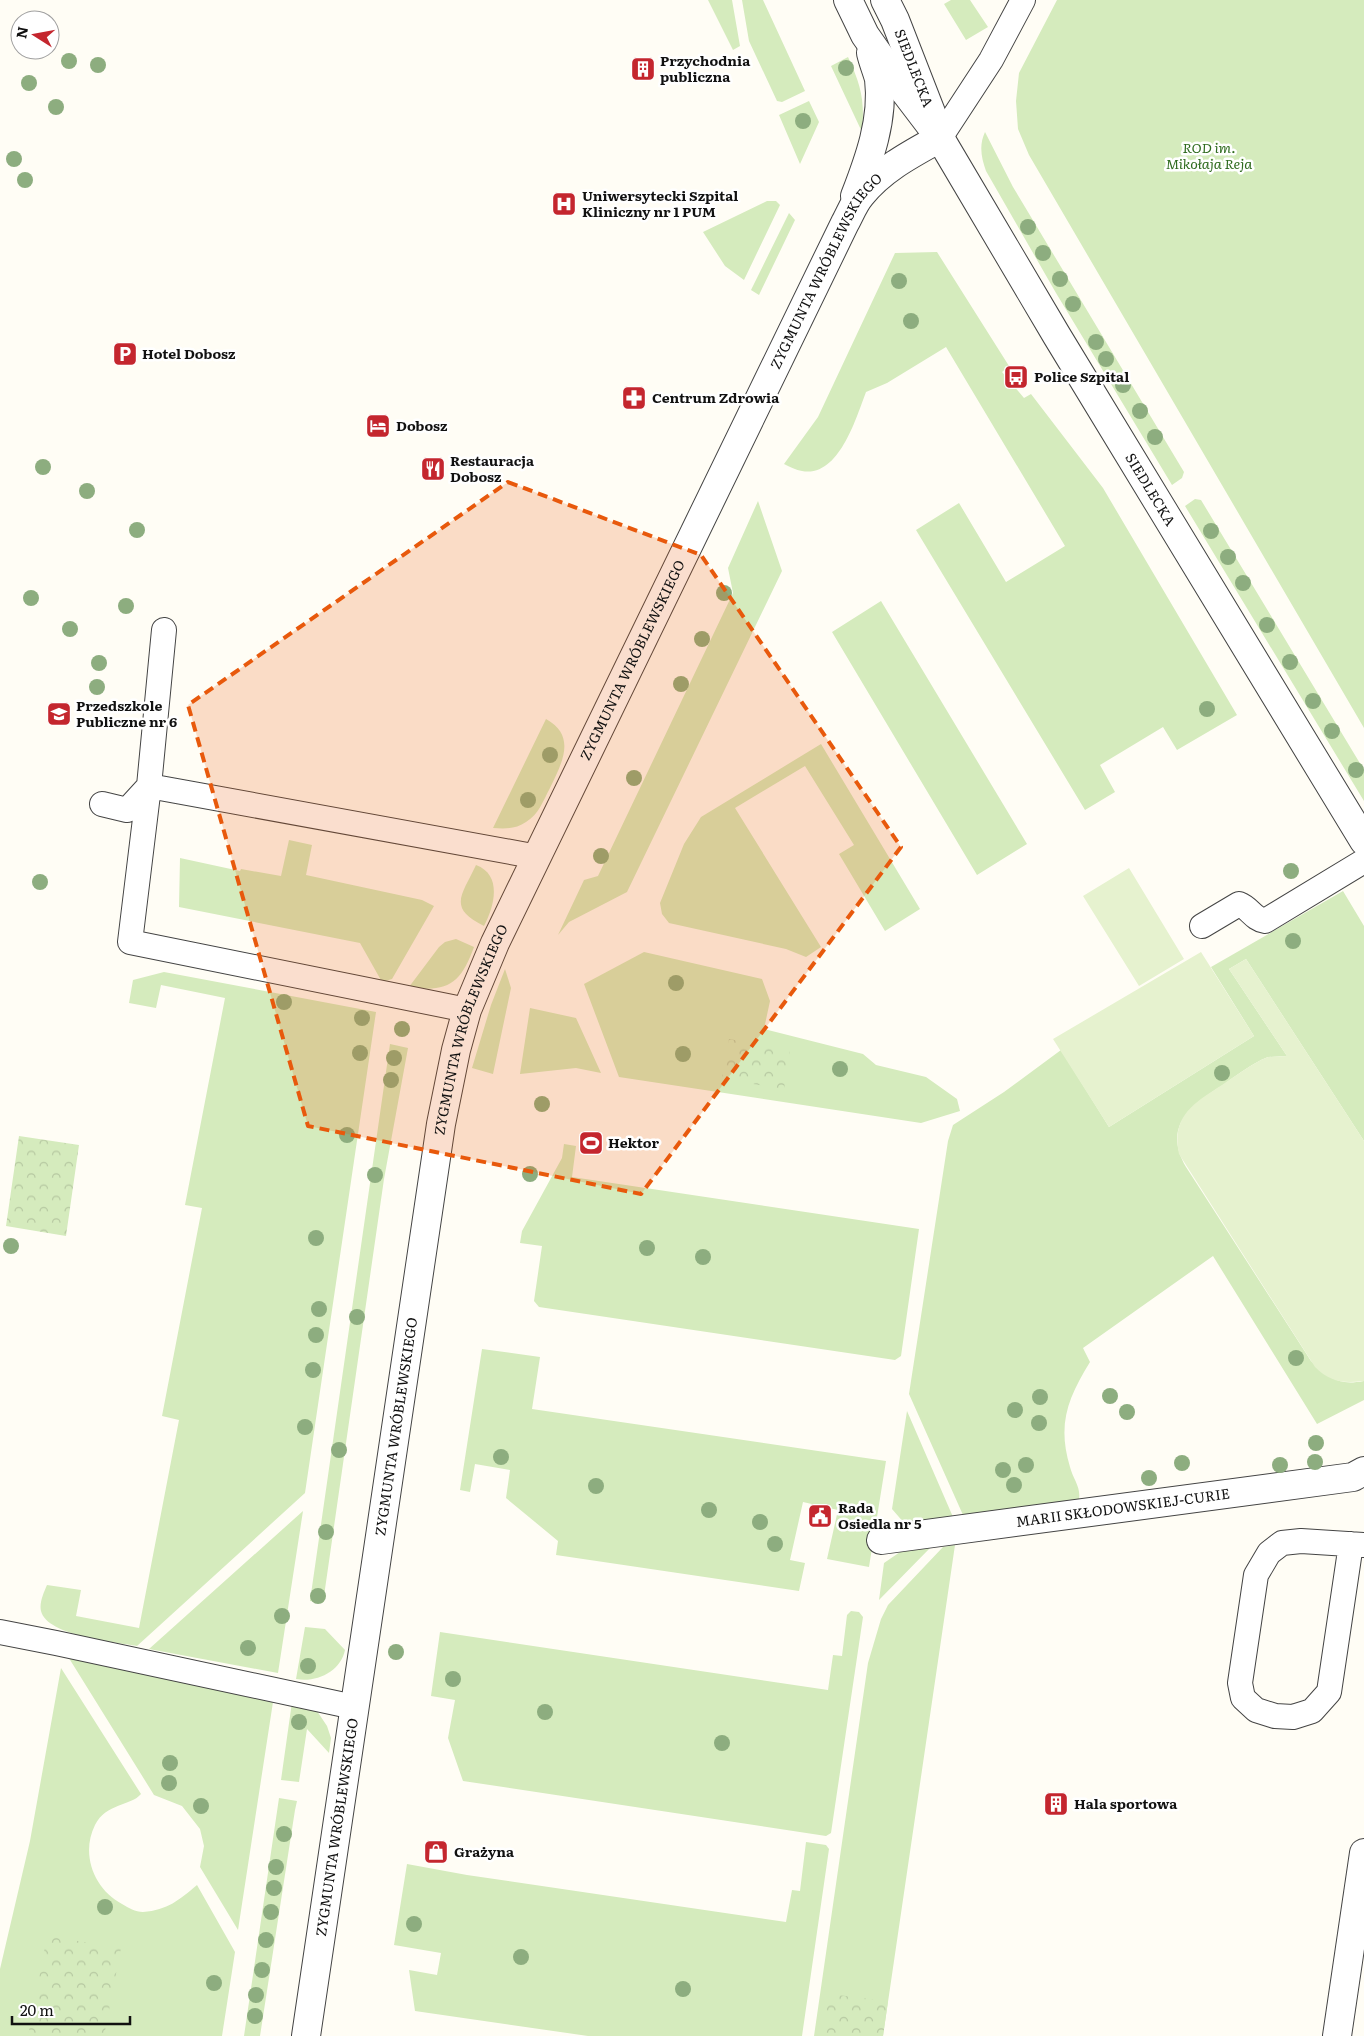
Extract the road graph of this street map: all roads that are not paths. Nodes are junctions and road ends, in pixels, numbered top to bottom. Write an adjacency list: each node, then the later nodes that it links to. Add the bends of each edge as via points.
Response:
1 (848, 0): 4 (street, SIEDLECKA)
2 (885, 0): 5 (street, SIEDLECKA, via 920,80)
3 (1023, 0): 5 (lane, via 991,60)
4 (865, 35): 5 (street, SIEDLECKA); 6 (street, SIEDLECKA, via 879,79 879,109 868,162)
5 (940, 138): 6 (street, ZYGMUNTA WRÓBLEWSKIEGO, via 879,176 860,197); 10 (street, SIEDLECKA, via 1056,336)
6 (845, 223): 11 (street, ZYGMUNTA WRÓBLEWSKIEGO)
7 (164, 630): 8 (lane)
8 (149, 786): 9 (lane, via 127,810); 11 (lane); 14 (lane, via 130,942)
9 (102, 804)
10 (1364, 841)
11 (538, 857): 14 (street, ZYGMUNTA WRÓBLEWSKIEGO, via 486,962)
12 (1364, 861): 13 (lane, via 1265,921 1258,920 1247,907 1239,904)
13 (1202, 926)
14 (467, 1010): 19 (street, ZYGMUNTA WRÓBLEWSKIEGO, via 442,1124)
15 (1364, 1471): 16 (street, MARII SKŁODOWSKIEJ-CURIE, via 1353,1477)
16 (881, 1540)
17 (1357, 1545): 17 (lane, via 1282,1543 1269,1552 1256,1575 1240,1683 1243,1698 1256,1710 1293,1717 1312,1711 1329,1692)
18 (0, 1632): 19 (lane)
19 (354, 1707): 21 (street, ZYGMUNTA WRÓBLEWSKIEGO)
20 (1364, 1853): 22 (street)
21 (306, 2036)
22 (1337, 2036)

